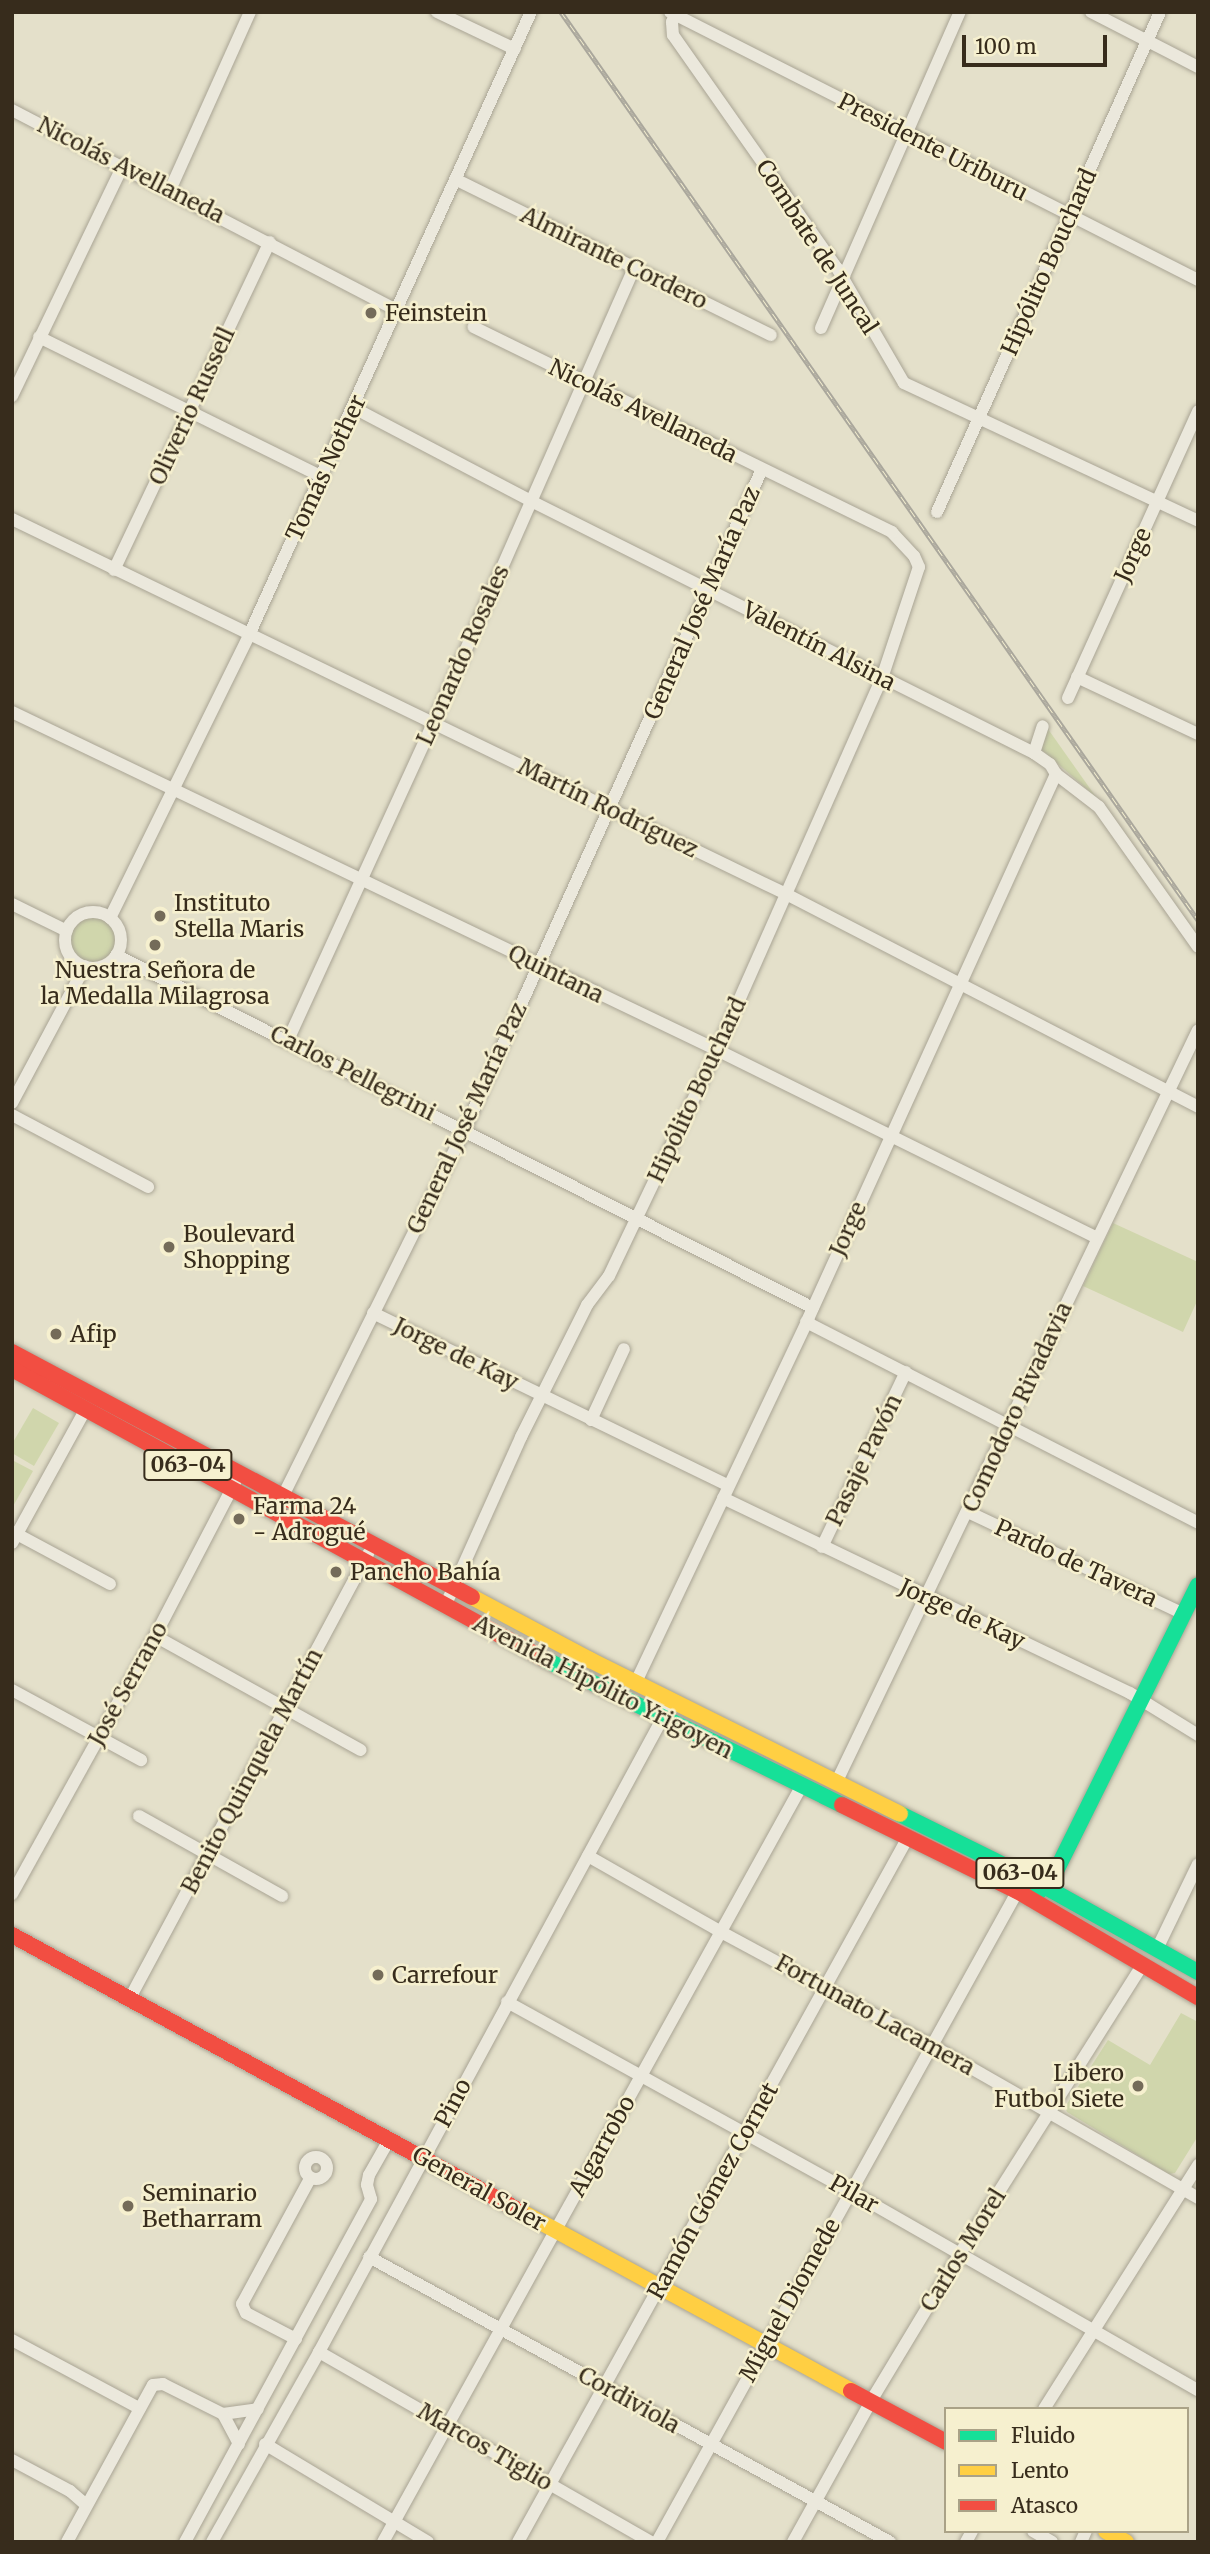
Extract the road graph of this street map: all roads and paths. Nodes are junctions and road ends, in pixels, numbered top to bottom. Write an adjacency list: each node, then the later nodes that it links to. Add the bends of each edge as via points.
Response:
1 (250, 12): 15 (street)
2 (437, 12): 9 (street)
3 (531, 12): 9 (street, Tomás Nother)
4 (960, 12): 12 (street)
5 (1091, 12): 8 (street)
6 (1160, 12): 8 (street, Hipólito Bouchard)
7 (674, 13): 12 (street, Presidente Uriburu); 19 (street, Combate de Juncal, via 673,35)
8 (1147, 41): 10 (street); 16 (street, Hipólito Bouchard)
9 (515, 49): 14 (street, Tomás Nother)
10 (1198, 67)
11 (12, 110): 13 (street, Nicolás Avellaneda)
12 (907, 135): 16 (street, Presidente Uriburu); 19 (street)
13 (123, 165): 15 (street, Nicolás Avellaneda); 25 (street)
14 (457, 180): 18 (street, Almirante Cordero); 21 (street, Tomás Nother)
15 (170, 190): 17 (street, Nicolás Avellaneda)
16 (1070, 216): 20 (street, Presidente Uriburu); 31 (street, Hipólito Bouchard)
17 (270, 242): 21 (street, Nicolás Avellaneda); 29 (street, Oliverio Russell)
18 (634, 269): 24 (street, Almirante Cordero); 26 (street, Leonardo Rosales)
19 (843, 280): 23 (street); 31 (street, Combate de Juncal, via 904,383)
20 (1198, 280)
21 (397, 310): 28 (street, Tomás Nother)
22 (473, 327): 26 (street, Nicolás Avellaneda)
23 (821, 328)
24 (771, 335)
25 (39, 337): 27 (street); 29 (street)
26 (584, 383): 32 (street, Nicolás Avellaneda); 34 (street, Leonardo Rosales)
27 (12, 396)
28 (354, 408): 33 (street, Tomás Nother); 34 (street, Valentín Alsina)
29 (189, 411): 33 (street); 40 (street, Oliverio Russell)
30 (1198, 411): 35 (street, Jorge)
31 (980, 418): 35 (street, Combate de Juncal); 36 (street, Hipólito Bouchard)
32 (762, 469): 39 (street, Nicolás Avellaneda, via 892,532); 41 (street, General José María Paz)
33 (322, 477): 42 (street, Tomás Nother)
34 (531, 501): 41 (street, Valentín Alsina); 47 (street, Leonardo Rosales)
35 (1157, 502): 38 (street, Combate de Juncal); 43 (street, Jorge)
36 (937, 512)
37 (12, 519): 40 (street, Martín Rodríguez)
38 (1198, 521)
39 (918, 562): 44 (street, Hipólito Bouchard)
40 (114, 570): 42 (street, Martín Rodríguez)
41 (709, 590): 44 (street, Valentín Alsina); 53 (street, General José María Paz)
42 (249, 635): 47 (street, Martín Rodríguez); 52 (street, Tomás Nother)
43 (1077, 677): 45 (street, Jorge); 49 (street)
44 (882, 678): 50 (street, Valentín Alsina); 55 (street, Hipólito Bouchard)
45 (1068, 698)
46 (12, 712): 52 (street, Quintana)
47 (433, 724): 53 (street, Martín Rodríguez); 54 (street, Leonardo Rosales)
48 (1043, 726): 50 (street)
49 (1198, 734)
50 (1034, 753): 51 (street, Valentín Alsina, via 1050,764)
51 (1055, 774): 59 (street, via 1099,807); 63 (street, Jorge)
52 (174, 790): 54 (street, Quintana); 57 (street, Tomás Nother)
53 (608, 808): 55 (street, Martín Rodríguez); 61 (street, General José María Paz)
54 (362, 880): 61 (street, Quintana); 65 (street, Leonardo Rosales)
55 (786, 894): 63 (street, Martín Rodríguez); 66 (street, Hipólito Bouchard)
56 (12, 904): 58 (street)
57 (110, 918): 58 (street, via 89,912 75,919); 60 (street, via 121,939)
58 (67, 931): 62 (street, via 67,948)
59 (1198, 947)
60 (117, 955): 62 (street, via 103,966); 65 (street, Carlos Pellegrini)
61 (537, 965): 66 (street, Quintana); 71 (street, General José María Paz)
62 (85, 966): 68 (street)
63 (961, 984): 67 (street, Martín Rodríguez); 72 (street, Jorge)
64 (1198, 1030): 67 (street, Comodoro Rivadavia)
65 (288, 1040): 71 (street, Carlos Pellegrini)
66 (717, 1051): 72 (street, Quintana); 74 (street, Hipólito Bouchard)
67 (1167, 1091): 69 (street, Martín Rodríguez); 75 (street, Comodoro Rivadavia)
68 (12, 1103)
69 (1198, 1107)
70 (12, 1115): 73 (street)
71 (465, 1129): 74 (street, Carlos Pellegrini); 77 (street, General José María Paz)
72 (889, 1136): 75 (street, Quintana); 76 (street, Jorge)
73 (148, 1187)
74 (637, 1220): 76 (street, Carlos Pellegrini); 83 (street, Hipólito Bouchard, via 609,1276 587,1305)
75 (1097, 1238): 86 (street, Comodoro Rivadavia)
76 (813, 1308): 78 (street, Jorge)
77 (373, 1313): 83 (street, Jorge de Kay); 90 (street, General José María Paz)
78 (807, 1322): 82 (street); 88 (street, Jorge)
79 (624, 1349): 85 (street)
80 (12, 1352): 87 (main road, Avenida Hipólito Yrigoyen / 063-04)
81 (12, 1369): 84 (main road, Avenida Hipólito Yrigoyen / 063-04)
82 (906, 1372): 86 (street); 96 (street, Pasaje Pavón)
83 (543, 1396): 85 (street, Jorge de Kay); 100 (street, Hipólito Bouchard)
84 (85, 1410): 89 (main road, Avenida Hipólito Yrigoyen / 063-04); 94 (street)
85 (591, 1420): 88 (street, Jorge de Kay)
86 (1009, 1426): 92 (street, Comodoro Rivadavia); 93 (street)
87 (240, 1472): 89 (street, José Serrano); 90 (main road, Avenida Hipólito Yrigoyen / 063-04)
88 (728, 1485): 91 (street, Jorge)
89 (232, 1488): 97 (main road, Avenida Hipólito Yrigoyen / 063-04); 104 (street, José Serrano)
90 (283, 1496): 95 (main road, Avenida Hipólito Yrigoyen / 063-04)
91 (723, 1498): 96 (street, Jorge de Kay); 105 (street, Jorge)
92 (968, 1512): 101 (street, Comodoro Rivadavia); 103 (street, Pardo de Tavera)
93 (1198, 1522)
94 (14, 1537): 98 (street)
95 (374, 1544): 97 (street, Benito Quinquela Martín); 100 (main road, Avenida Hipólito Yrigoyen / 063-04)
96 (822, 1547): 101 (street, Jorge de Kay)
97 (365, 1560): 102 (main road, Avenida Hipólito Yrigoyen / 063-04); 109 (street, Benito Quinquela Martín)
98 (110, 1584)
99 (1198, 1585): 103 (main road)
100 (453, 1588): 102 (street, Hipólito Bouchard); 105 (main road, Avenida Hipólito Yrigoyen / 063-04)
101 (926, 1598): 108 (street, Jorge de Kay); 115 (street, Comodoro Rivadavia)
102 (446, 1604): 110 (main road, Avenida Hipólito Yrigoyen / 063-04)
103 (1184, 1614): 108 (main road)
104 (155, 1636): 109 (street); 112 (street, José Serrano)
105 (636, 1682): 107 (main road, Avenida Hipólito Yrigoyen / 063-04)
106 (12, 1690): 112 (street)
107 (672, 1700): 110 (street, Pino); 115 (main road, Avenida Hipólito Yrigoyen / 063-04)
108 (1143, 1700): 111 (street, Jorge de Kay); 123 (main road)
109 (285, 1710): 113 (street); 119 (street, Benito Quinquela Martín)
110 (664, 1717): 116 (main road, Avenida Hipólito Yrigoyen / 063-04); 120 (street, Pino)
111 (1198, 1735)
112 (98, 1738): 114 (street); 125 (street, José Serrano)
113 (361, 1750)
114 (141, 1760)
115 (836, 1783): 122 (main road, Avenida Hipólito Yrigoyen / 063-04)
116 (801, 1787): 118 (main road, Avenida Hipólito Yrigoyen / 063-04); 128 (street, Algarrobo)
117 (139, 1816): 119 (street)
118 (908, 1839): 124 (main road, Avenida Hipólito Yrigoyen / 063-04); 133 (street, Ramón Gómez Cornet)
119 (207, 1856): 126 (street); 135 (street, Benito Quinquela Martín)
120 (588, 1856): 128 (street, Fortunato Lacamera); 136 (street, Pino)
121 (1198, 1864): 130 (street)
122 (1027, 1876): 123 (main road, Avenida Hipólito Yrigoyen / 063-04); 124 (street, Miguel Diomede)
123 (1045, 1886): 127 (main road); 130 (main road, Avenida Hipólito Yrigoyen / 063-04)
124 (1017, 1891): 127 (main road, Avenida Hipólito Yrigoyen / 063-04); 137 (street, Miguel Diomede)
125 (12, 1894)
126 (282, 1896)
127 (1032, 1899): 131 (main road, Avenida Hipólito Yrigoyen / 063-04)
128 (721, 1932): 133 (street, Fortunato Lacamera); 138 (street, Algarrobo)
129 (12, 1934): 135 (main road, General Soler)
130 (1157, 1949): 132 (main road, Avenida Hipólito Yrigoyen / 063-04)
131 (1142, 1965): 134 (main road, Avenida Hipólito Yrigoyen / 063-04); 139 (street, Carlos Morel)
132 (1198, 1972)
133 (826, 1987): 137 (street, Fortunato Lacamera); 140 (street, Ramón Gómez Cornet)
134 (1198, 1997)
135 (130, 1998): 141 (main road, General Soler)
136 (507, 2003): 138 (street, Pilar); 142 (street, Pino)
137 (932, 2045): 139 (street, Fortunato Lacamera); 146 (street, Miguel Diomede)
138 (640, 2077): 140 (street, Pilar); 148 (street, Algarrobo)
139 (1049, 2113): 145 (street, Fortunato Lacamera); 149 (street, Carlos Morel)
140 (746, 2133): 146 (street, Pilar); 151 (street, Ramón Gómez Cornet)
141 (389, 2140): 142 (main road, General Soler); 154 (street, via 369,2175 371,2199)
142 (424, 2158): 148 (main road, General Soler); 150 (street, Pino)
143 (1198, 2165): 145 (street)
144 (310, 2179): 154 (street, via 242,2304 246,2313)
145 (1183, 2189): 147 (street, Fortunato Lacamera); 153 (street)
146 (850, 2191): 149 (street, Pilar); 156 (street, Miguel Diomede)
147 (1198, 2198)
148 (555, 2232): 151 (main road, General Soler); 152 (street, Algarrobo)
149 (959, 2255): 153 (street, Pilar); 160 (street, Carlos Morel)
150 (369, 2257): 152 (street, Cordiviola); 157 (street, Pino)
151 (660, 2288): 156 (main road, General Soler); 158 (street, Ramón Gómez Cornet)
152 (500, 2330): 158 (street, Cordiviola); 165 (street, Algarrobo)
153 (1092, 2330): 159 (street, Pilar); 161 (street)
154 (296, 2339): 163 (street)
155 (12, 2340): 162 (street)
156 (766, 2344): 160 (main road, General Soler); 169 (street, Miguel Diomede)
157 (319, 2352): 165 (street, Marcos Tiglio); 168 (street, Pino)
158 (605, 2386): 169 (street, Cordiviola); 171 (street, Ramón Gómez Cornet)
159 (1198, 2390)
160 (871, 2401): 166 (main road, General Soler); 172 (street, Carlos Morel)
161 (1045, 2407)
162 (139, 2408): 164 (street, via 159,2383); 173 (street)
163 (258, 2409): 164 (street); 167 (street)
164 (223, 2414): 167 (street)
165 (448, 2424): 171 (street, Marcos Tiglio); 174 (street, Algarrobo)
166 (944, 2441)
167 (239, 2444): 178 (street)
168 (265, 2444): 174 (street); 179 (street, Pino)
169 (710, 2444): 172 (street, Cordiviola); 184 (street, Miguel Diomede)
170 (12, 2460): 173 (street)
171 (549, 2483): 182 (street, Ramón Gómez Cornet); 183 (street, Marcos Tiglio)
172 (815, 2501): 185 (street, Carlos Morel); 186 (street, Cordiviola)
173 (85, 2504): 177 (street)
174 (394, 2522): 180 (street, Algarrobo); 181 (street)
175 (1036, 2533): 187 (street)
176 (1110, 2533): 188 (main road)
177 (67, 2542)
178 (185, 2542)
179 (212, 2542)
180 (383, 2542)
181 (428, 2542)
182 (518, 2542)
183 (651, 2542)
184 (657, 2542)
185 (793, 2542)
186 (890, 2542)
187 (1052, 2542)
188 (1126, 2542)

